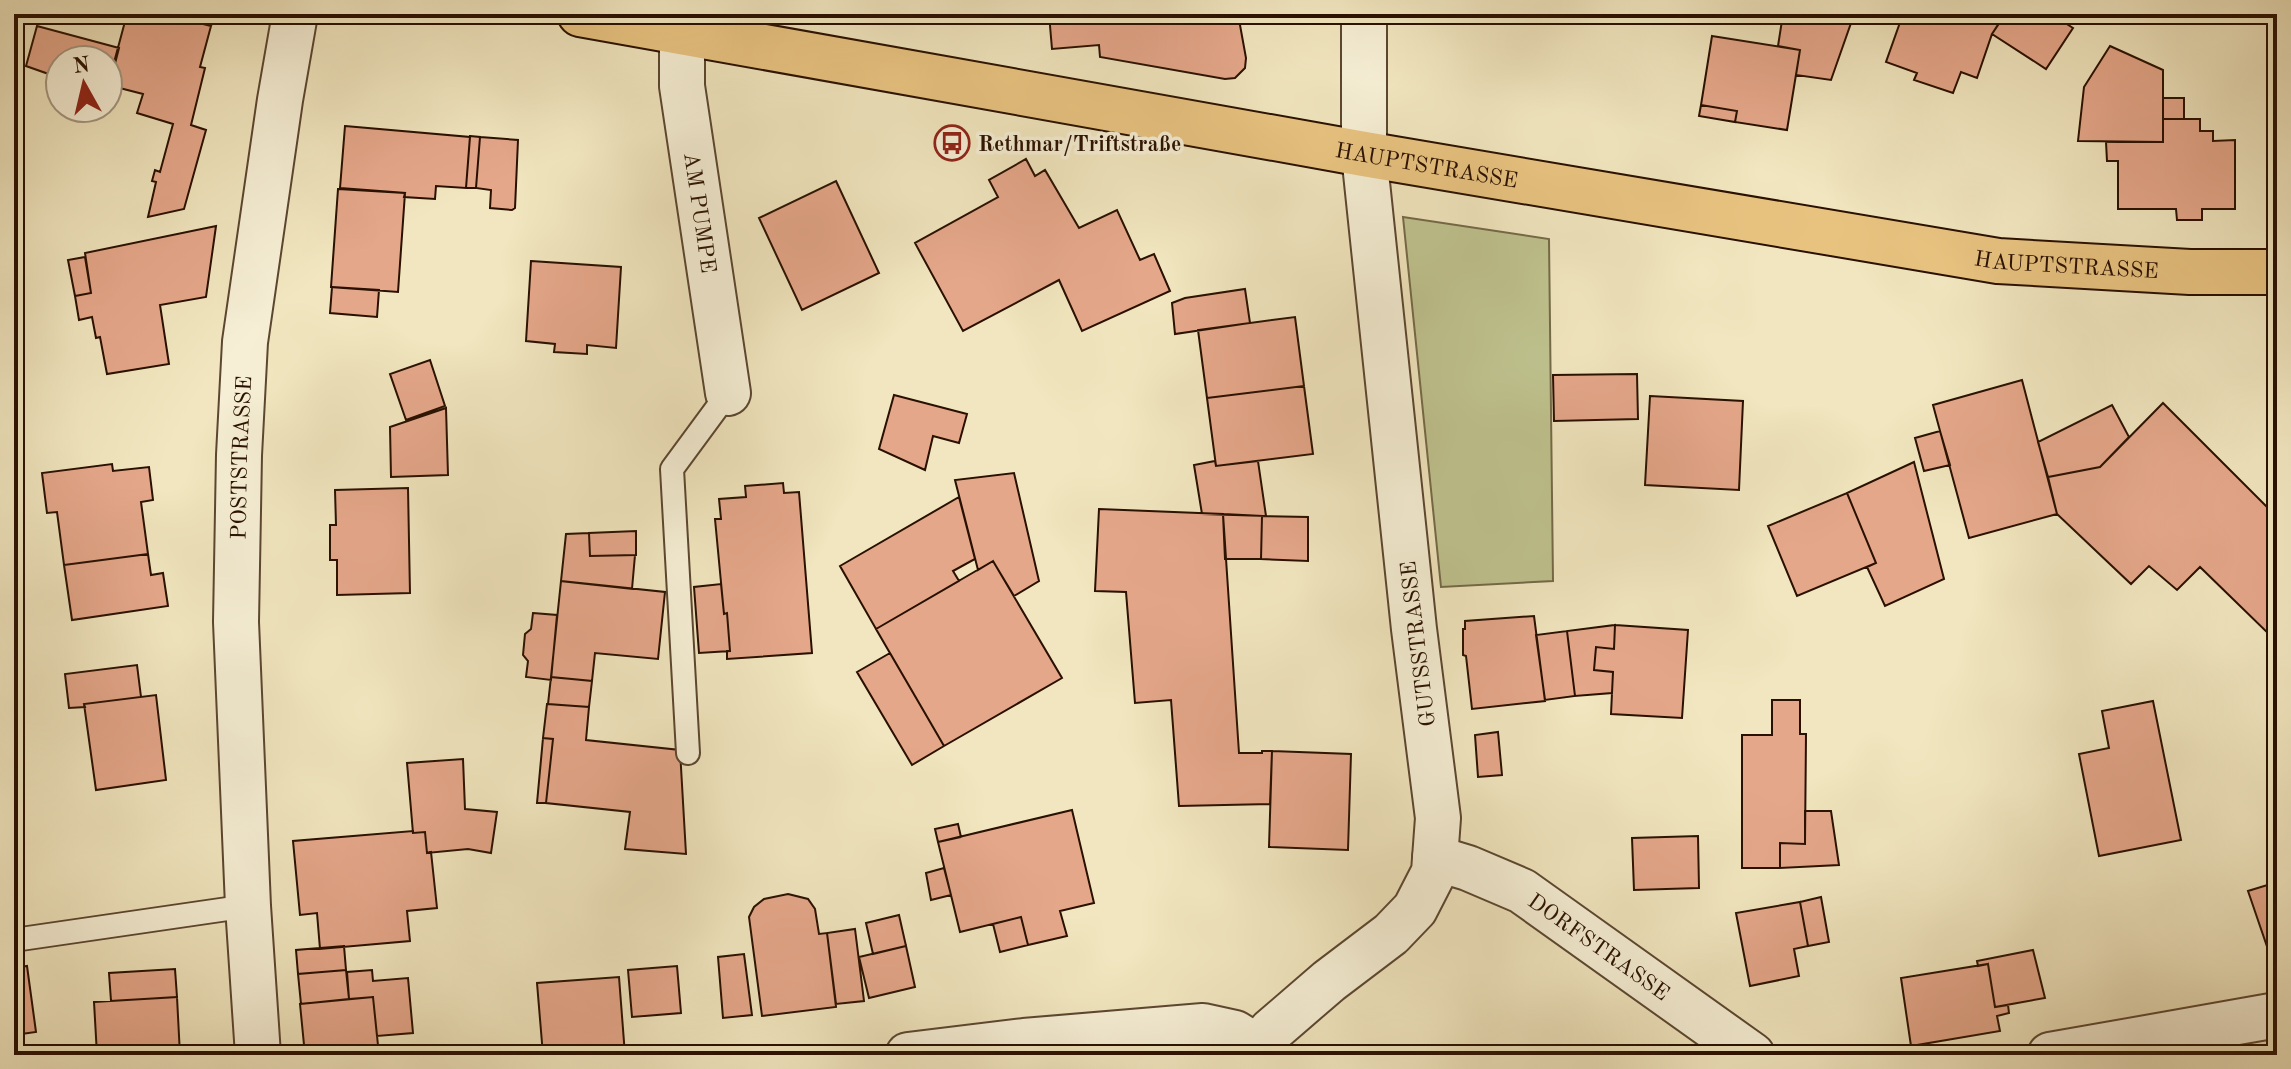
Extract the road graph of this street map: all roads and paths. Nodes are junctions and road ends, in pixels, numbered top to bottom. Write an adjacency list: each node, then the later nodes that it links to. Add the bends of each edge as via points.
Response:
1 (295, 14): 10 (street, POSTSTRASSE, via 245,342 239,455 236,622)
2 (580, 14): 4 (main road, HAUPTSTRASSE)
3 (1364, 14): 5 (street, GUTSSTRASSE)
4 (682, 32): 5 (main road, HAUPTSTRASSE); 7 (street, AM PUMPE, via 682,86)
5 (1364, 154): 6 (main road, HAUPTSTRASSE, via 1998,261); 9 (street, GUTSSTRASSE, via 1438,818)
6 (2277, 272)
7 (728, 393): 8 (lane, via 672,469)
8 (688, 753)
9 (1435, 858): 13 (street, GUTSSTRASSE, via 1434,872 1415,909); 16 (street, DORFSTRASSE, via 1522,891)
10 (248, 906): 11 (lane); 14 (street, POSTSTRASSE)
11 (14, 940)
12 (2277, 1015): 17 (street)
13 (1254, 1051): 15 (street, via 1235,1033 1203,1026)
14 (258, 1055)
15 (908, 1055)
16 (1752, 1055)
17 (2050, 1055)

